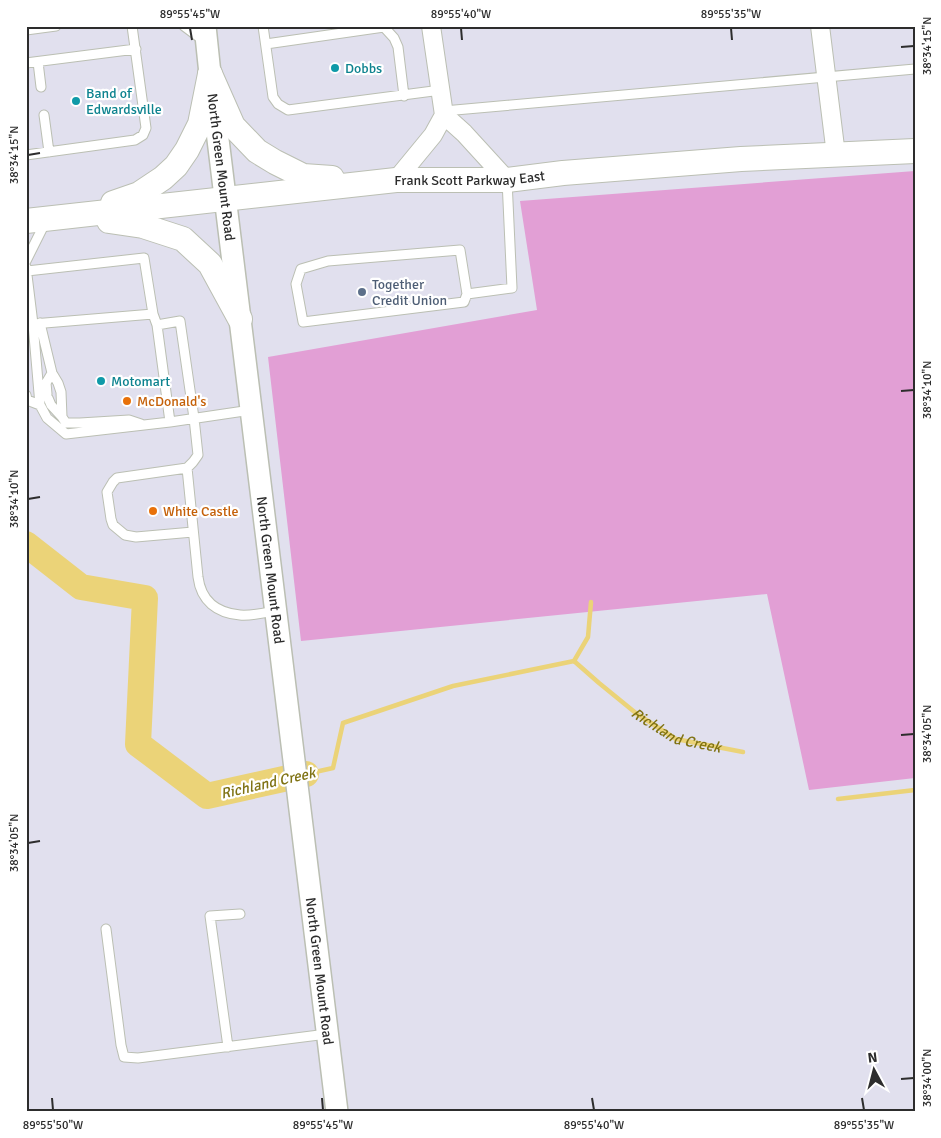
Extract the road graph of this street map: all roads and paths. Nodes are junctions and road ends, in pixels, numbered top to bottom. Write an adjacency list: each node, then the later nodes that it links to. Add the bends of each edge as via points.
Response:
1 (56, 26): 8 (lane)
2 (132, 26): 11 (lane)
3 (184, 26): 9 (lane)
4 (263, 26): 10 (lane)
5 (431, 26): 18 (street)
6 (820, 26): 16 (street)
7 (384, 27): 10 (lane); 19 (lane, via 398,47)
8 (26, 30)
9 (206, 35): 15 (street, North Green Mount Road)
10 (266, 44): 19 (lane, via 274,97 288,110)
11 (136, 49): 12 (lane); 23 (lane, via 146,128 143,135 135,140)
12 (38, 62): 13 (lane); 17 (lane)
13 (26, 64)
14 (915, 69): 16 (lane)
15 (210, 74): 27 (main road, via 234,126 257,151 303,176); 28 (street, North Green Mount Road); 29 (main road, via 200,124 176,166 139,194)
16 (826, 77): 20 (lane); 24 (street)
17 (41, 88)
18 (441, 90): 19 (lane); 20 (street)
19 (404, 96)
20 (444, 113): 26 (street); 27 (street, via 433,135)
21 (44, 115): 23 (lane)
22 (915, 150): 24 (main road, Frank Scott Parkway East)
23 (49, 152): 25 (lane)
24 (836, 155): 26 (main road, Frank Scott Parkway East, via 741,158)
25 (26, 156)
26 (507, 180): 27 (main road, Frank Scott Parkway East); 34 (lane, via 512,288)
27 (386, 182): 28 (main road, Frank Scott Parkway East)
28 (225, 199): 29 (main road, Frank Scott Parkway East); 36 (street, North Green Mount Road)
29 (75, 216): 30 (main road, Frank Scott Parkway East); 36 (main road, via 143,226 183,239 210,264)
30 (37, 220): 31 (lane, via 42,226)
31 (26, 261)
32 (26, 267): 33 (lane)
33 (27, 272): 35 (lane, via 101,267 144,258); 37 (lane)
34 (467, 294): 34 (lane, via 464,302 303,322 296,284 301,269 328,261 460,250)
35 (153, 314): 37 (lane, via 128,312); 38 (lane)
36 (240, 319): 42 (street, North Green Mount Road)
37 (33, 320): 39 (lane); 41 (lane)
38 (157, 325): 44 (lane, via 180,321); 45 (lane)
39 (52, 373): 43 (lane, via 61,392); 43 (lane, via 46,382 47,396)
40 (26, 395): 41 (lane, via 27,400)
41 (40, 405): 46 (lane, via 47,418 66,434)
42 (251, 410): 44 (lane); 49 (street, North Green Mount Road)
43 (62, 417): 46 (lane, via 66,423 129,420)
44 (194, 418): 45 (lane); 47 (lane, via 198,455)
45 (170, 422): 46 (lane)
46 (144, 425)
47 (187, 468): 48 (lane); 48 (lane, via 117,478 107,492 113,525 125,535)
48 (193, 532): 49 (lane, via 199,584 216,609 242,615)
49 (275, 611): 52 (street, North Green Mount Road)
50 (240, 914): 53 (lane, via 210,916)
51 (106, 929): 53 (lane, via 124,1057)
52 (327, 1034): 53 (lane); 54 (street, North Green Mount Road)
53 (228, 1046)
54 (337, 1112)

